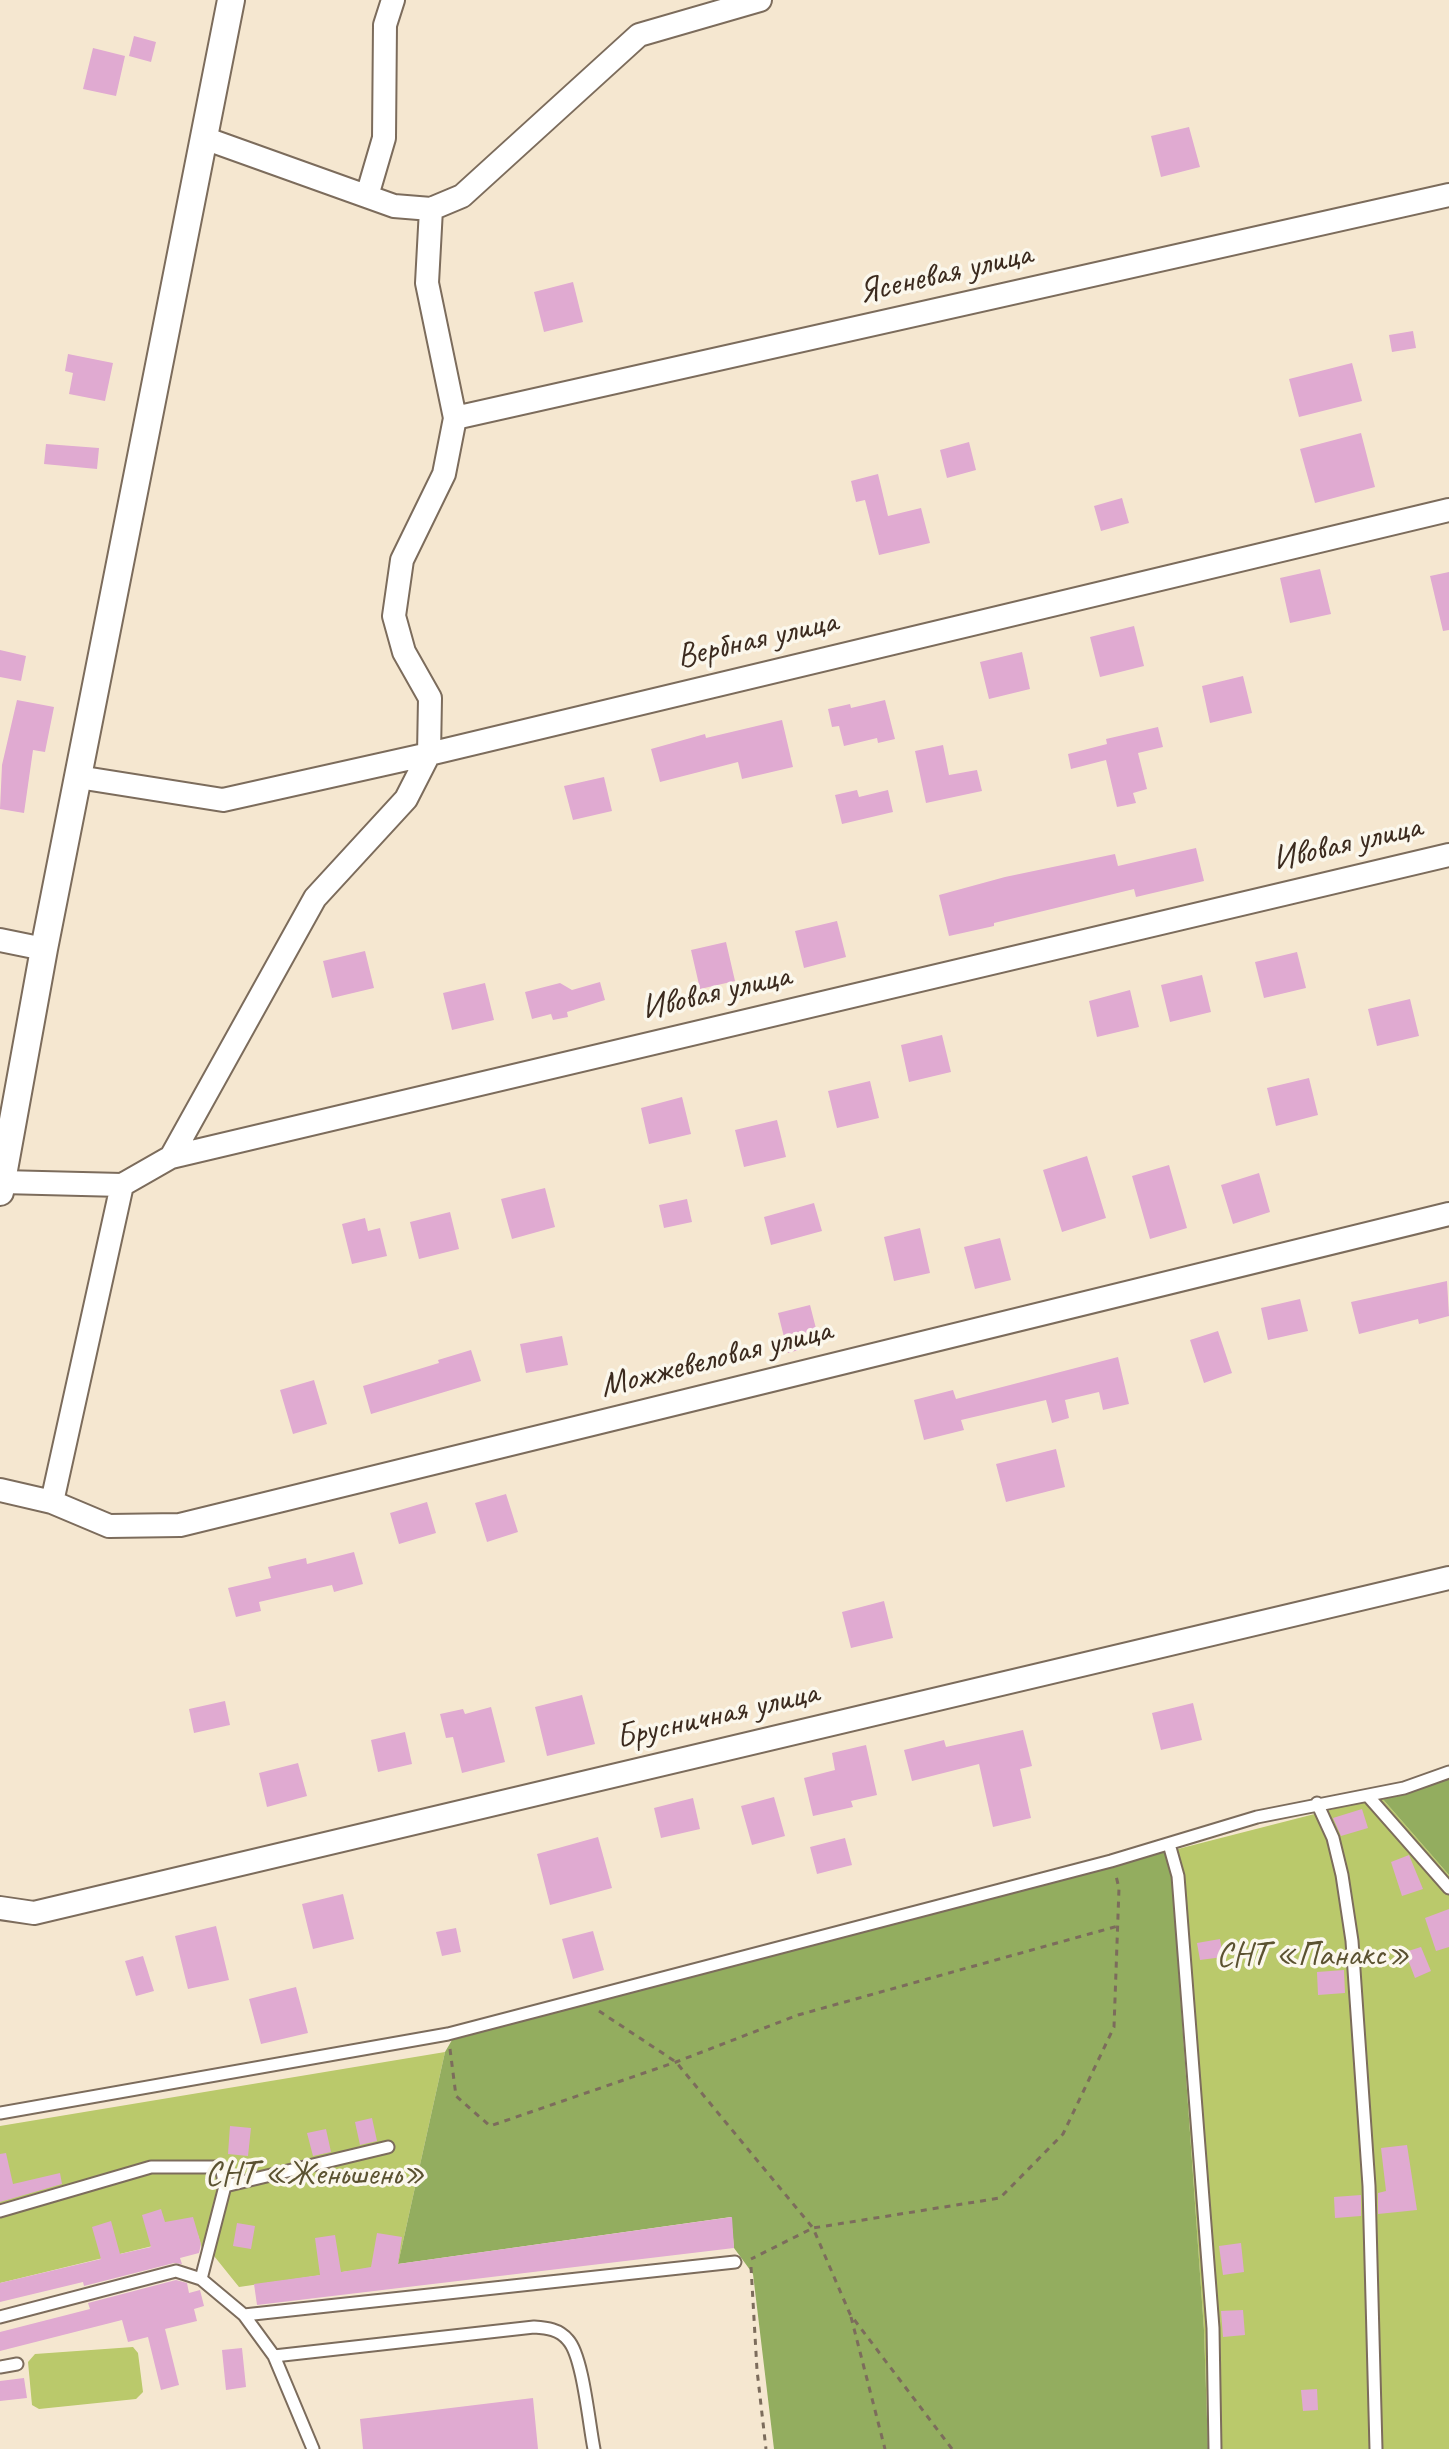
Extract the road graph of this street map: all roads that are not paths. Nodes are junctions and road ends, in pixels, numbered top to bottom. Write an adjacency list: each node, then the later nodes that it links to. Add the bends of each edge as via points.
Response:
1 (231, 0): 4 (street)
2 (393, 0): 6 (street, via 385,25 384,138)
3 (760, 0): 7 (street, via 639,35 462,196)
4 (204, 138): 6 (street); 11 (street)
5 (1449, 195): 8 (street, Ясеневая улица)
6 (367, 196): 7 (street, via 394,206)
7 (431, 209): 8 (street, via 427,283)
8 (455, 418): 10 (street, via 444,474 402,560 394,616 404,652 430,698)
9 (1449, 510): 10 (street, Вербная улица)
10 (429, 754): 11 (street, Вербная улица, via 223,800); 15 (street, via 406,799 315,898)
11 (78, 777): 14 (street)
12 (1449, 855): 15 (street, Ивовая улица)
13 (0, 940): 14 (street)
14 (44, 949): 17 (street)
15 (171, 1157): 16 (street, Ивовая улица)
16 (122, 1185): 17 (street); 20 (street)
17 (1, 1187)
18 (1449, 1214): 20 (street, Можжевеловая улица, via 180,1525 109,1526)
19 (0, 1490): 20 (street, Можжевеловая улица)
20 (52, 1502)
21 (1449, 1578): 27 (street, Брусничная улица, via 34,1913)
22 (1449, 1772): 23 (lane)
23 (1368, 1796): 24 (lane); 26 (lane)
24 (1317, 1803): 25 (lane); 42 (lane, via 1333,1838 1352,1941 1369,2186)
25 (1169, 1844): 28 (lane, via 448,2034); 41 (lane, via 1178,1876 1213,2328)
26 (1449, 1888)
27 (0, 1908)
28 (0, 2113)
29 (388, 2147): 30 (lane)
30 (225, 2186): 31 (lane, via 221,2167 151,2167); 33 (lane)
31 (0, 2211)
32 (735, 2262): 34 (lane)
33 (201, 2279): 34 (lane); 35 (lane, via 176,2271)
34 (244, 2315): 36 (lane)
35 (0, 2317)
36 (274, 2356): 39 (lane); 40 (lane, via 553,2329 568,2338 576,2353)
37 (17, 2364): 38 (lane)
38 (0, 2367)
39 (313, 2449)
40 (594, 2449)
41 (1215, 2449)
42 (1376, 2449)

